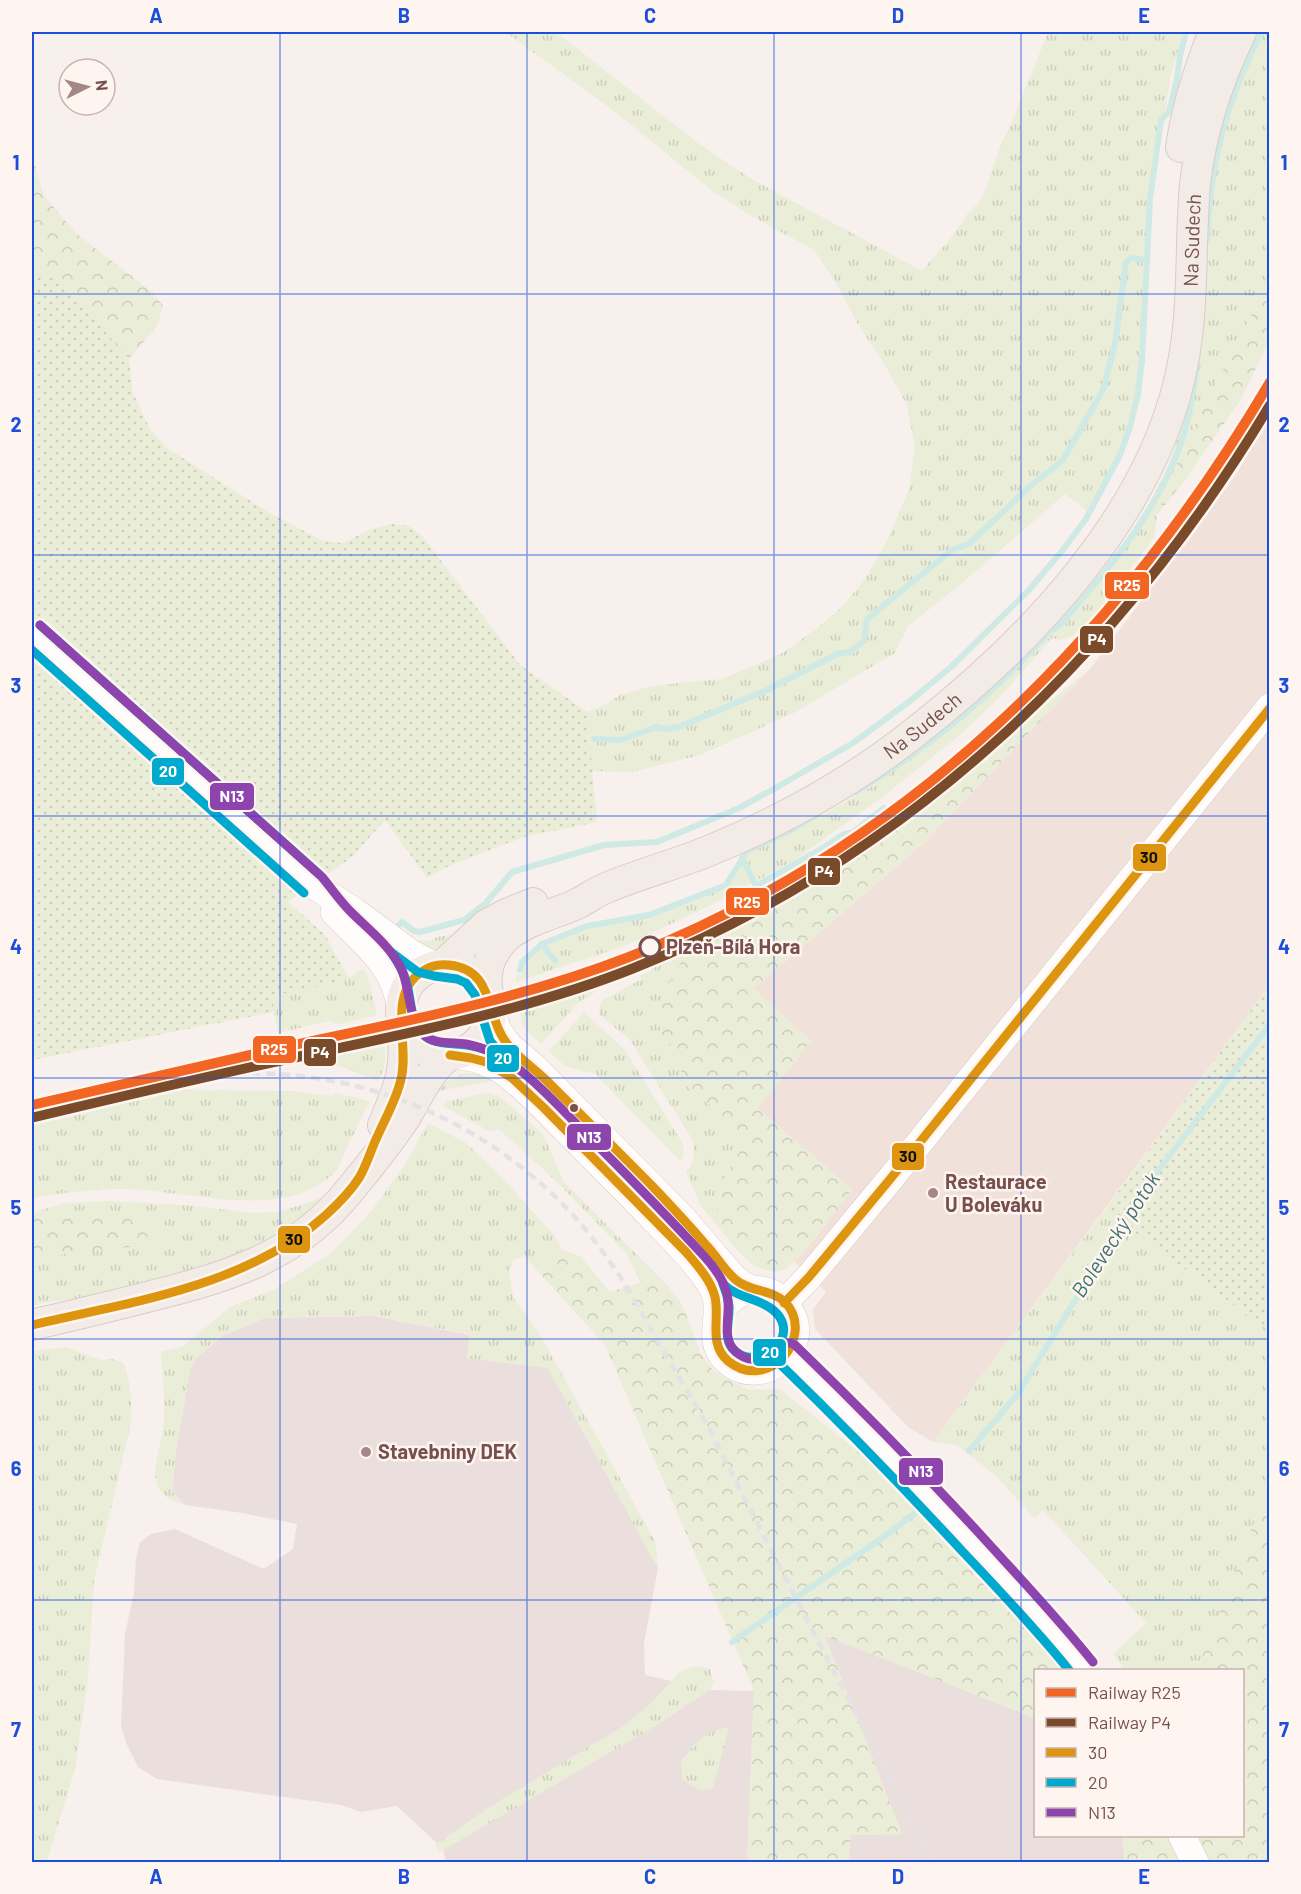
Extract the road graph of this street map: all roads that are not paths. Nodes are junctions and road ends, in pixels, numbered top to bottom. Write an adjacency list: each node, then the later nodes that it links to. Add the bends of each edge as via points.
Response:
1 (1214, 32): 3 (main road, Na Sudech, via 1191,101 1176,180 1166,378)
2 (1241, 32): 3 (main road, Na Sudech, via 1214,95 1202,142 1184,357 1174,402)
3 (1154, 452): 7 (main road, Na Sudech, via 1110,533 1038,620 993,666 919,729 850,777 780,818 705,852)
4 (32, 634): 6 (main road)
5 (1269, 707): 14 (main road, via 898,1169)
6 (313, 885): 8 (main road, via 411,953); 10 (main road, via 383,962 394,981)
7 (603, 889): 8 (main road, Na Sudech, via 545,899 504,915 486,925); 9 (main road, Na Sudech, via 511,934 490,960 486,977)
8 (439, 965): 9 (main road, via 459,967 474,974); 10 (main road, via 414,977 405,991)
9 (489, 1000): 11 (main road, via 489,1024 481,1038 464,1052); 13 (main road, via 497,1029 508,1046 679,1214 733,1277)
10 (401, 1015): 11 (main road, via 409,1037 422,1048); 12 (main road, via 405,1053 401,1081)
11 (450, 1055): 12 (main road, via 428,1079); 15 (main road, via 495,1066 545,1109 696,1266 715,1293)
12 (360, 1177): 16 (main road, via 318,1223 267,1259 206,1282)
13 (755, 1290): 14 (main road, via 771,1293); 15 (main road, via 735,1295)
14 (784, 1303): 17 (main road, via 795,1324)
15 (717, 1317): 17 (main road, via 716,1343 725,1358 740,1368 766,1369)
16 (44, 1322)
17 (788, 1354): 18 (main road, via 1015,1589)
18 (1082, 1669)
19 (1182, 1837): 20 (main road)
20 (1195, 1863)

